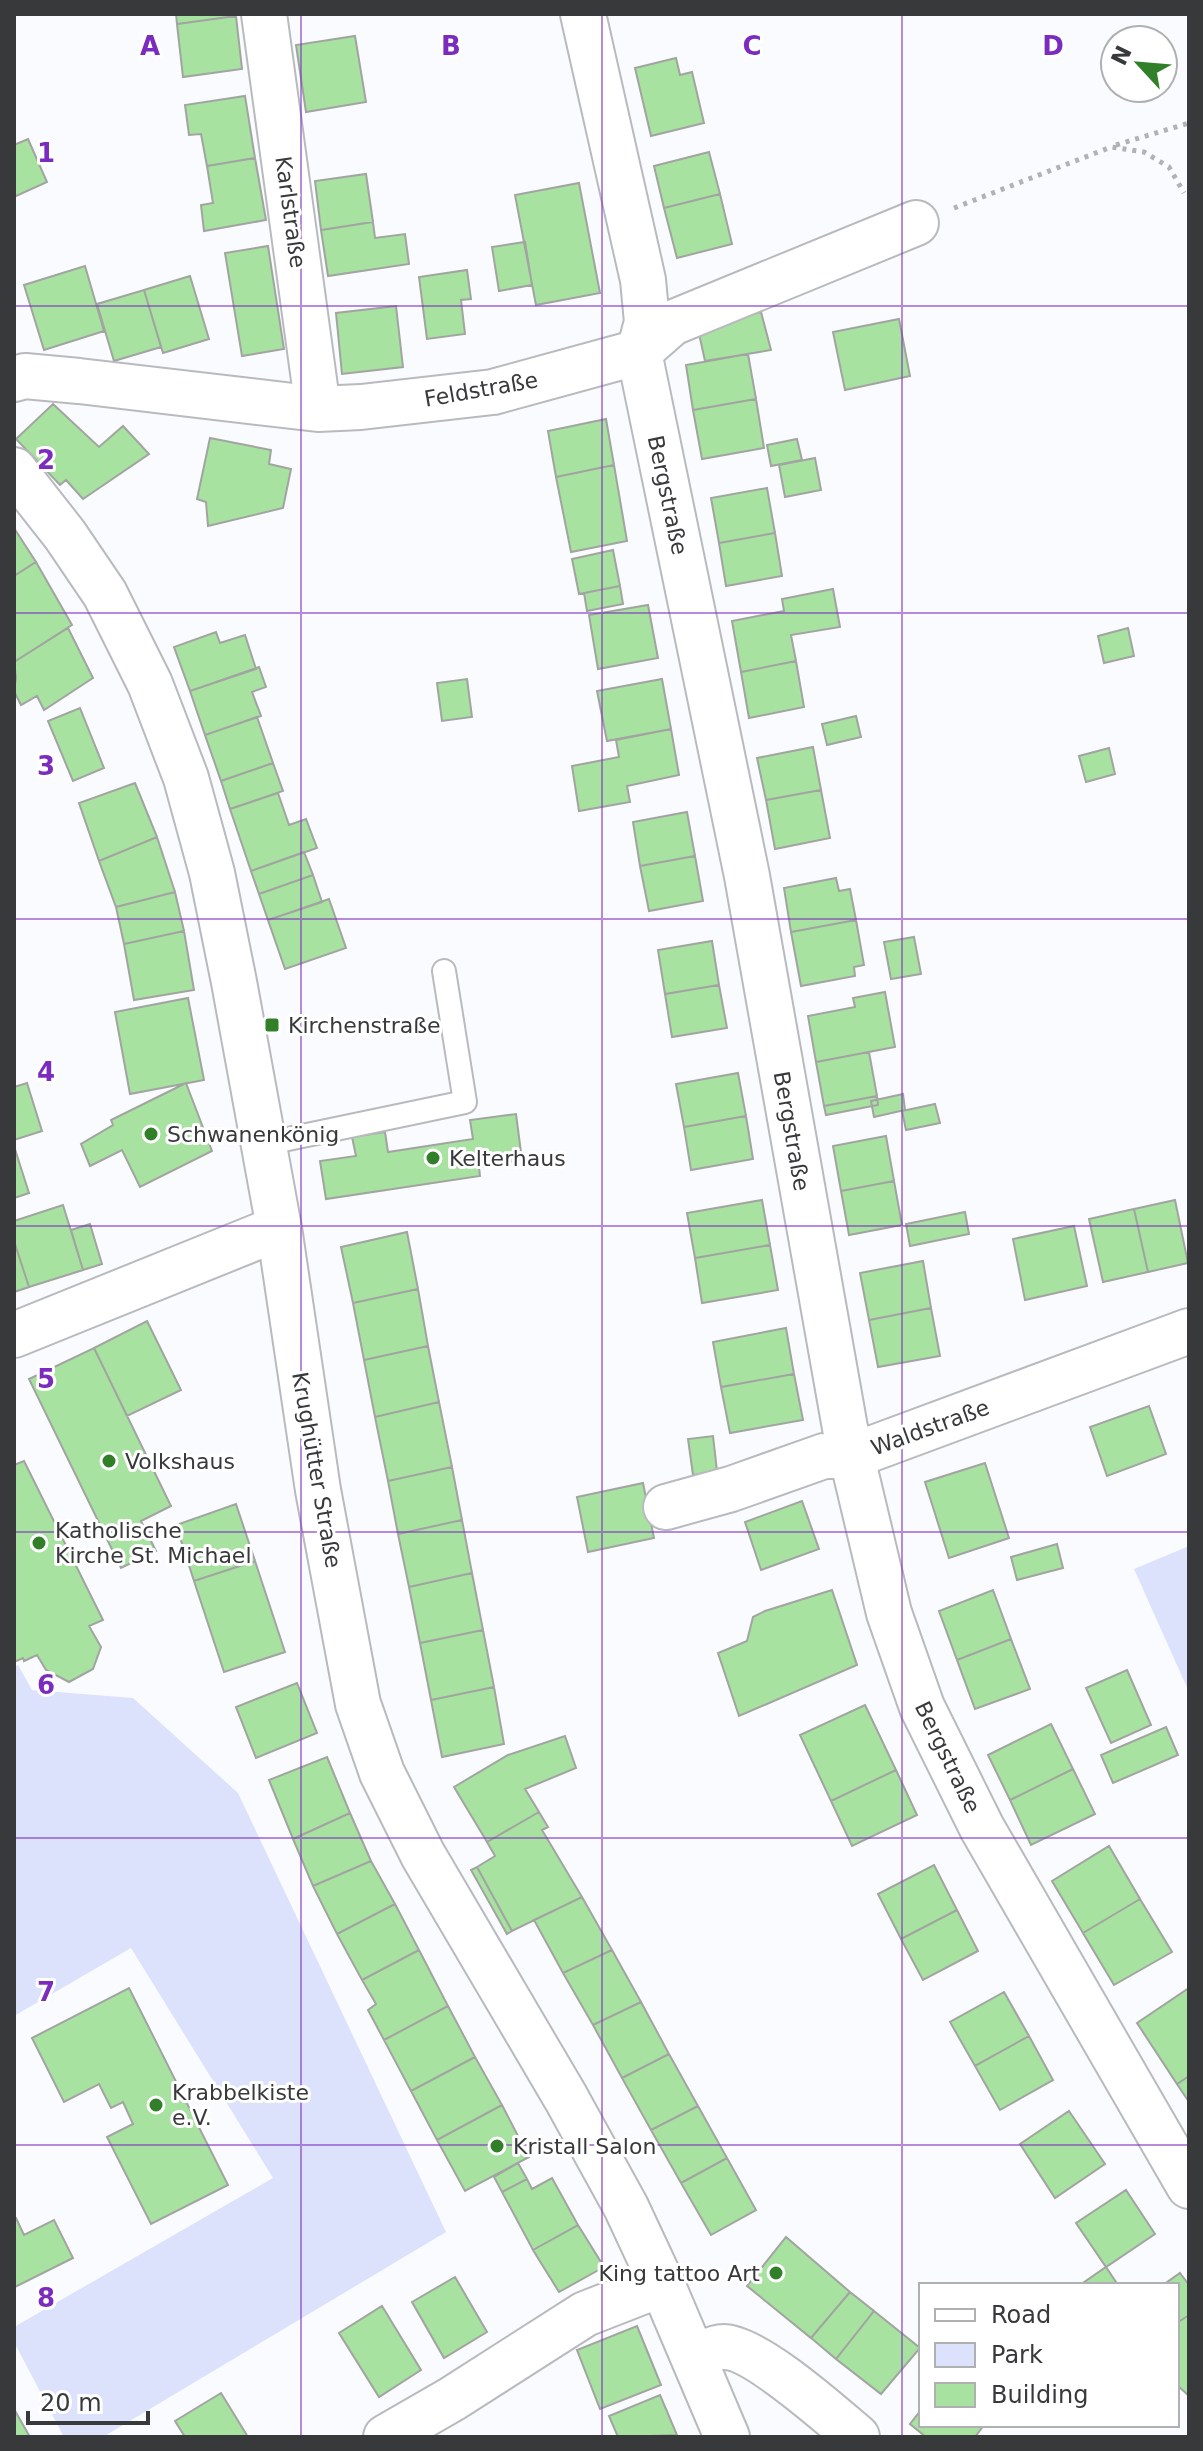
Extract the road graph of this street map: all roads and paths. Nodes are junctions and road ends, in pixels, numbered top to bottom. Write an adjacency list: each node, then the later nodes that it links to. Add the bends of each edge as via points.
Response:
1 (264, 14): 9 (street, Karlstraße)
2 (583, 14): 7 (street, Bergstraße, via 647,303)
3 (1189, 123): 4 (path)
4 (1111, 147): 5 (path, via 1144,152 1169,167); 6 (path)
5 (1184, 193)
6 (916, 223): 7 (street, Feldstraße, via 672,323)
7 (639, 352): 9 (street, Feldstraße, via 493,392); 16 (street, Bergstraße, via 747,876)
8 (14, 379): 9 (street, Feldstraße, via 66,380)
9 (318, 409)
10 (14, 470): 12 (street, Krughütter Straße, via 105,594 150,684 186,778 212,873)
11 (444, 971): 12 (lane, via 465,1102)
12 (264, 1144): 13 (street, Krughütter Straße)
13 (279, 1228): 15 (street); 19 (street, Krughütter Straße, via 318,1490 358,1704 382,1773 423,1855 626,2207)
14 (1189, 1331): 16 (street, Waldstraße)
15 (14, 1335)
16 (852, 1456): 17 (street, Waldstraße, via 824,1456); 18 (street, Bergstraße, via 889,1613 922,1707 982,1828)
17 (666, 1507)
18 (1189, 2186)
19 (662, 2284): 20 (street, Krughütter Straße); 21 (street, via 585,2314)
20 (693, 2357): 22 (street, Krughütter Straße); 23 (street, via 723,2347 747,2353)
21 (386, 2437)
22 (727, 2437)
23 (857, 2437)

